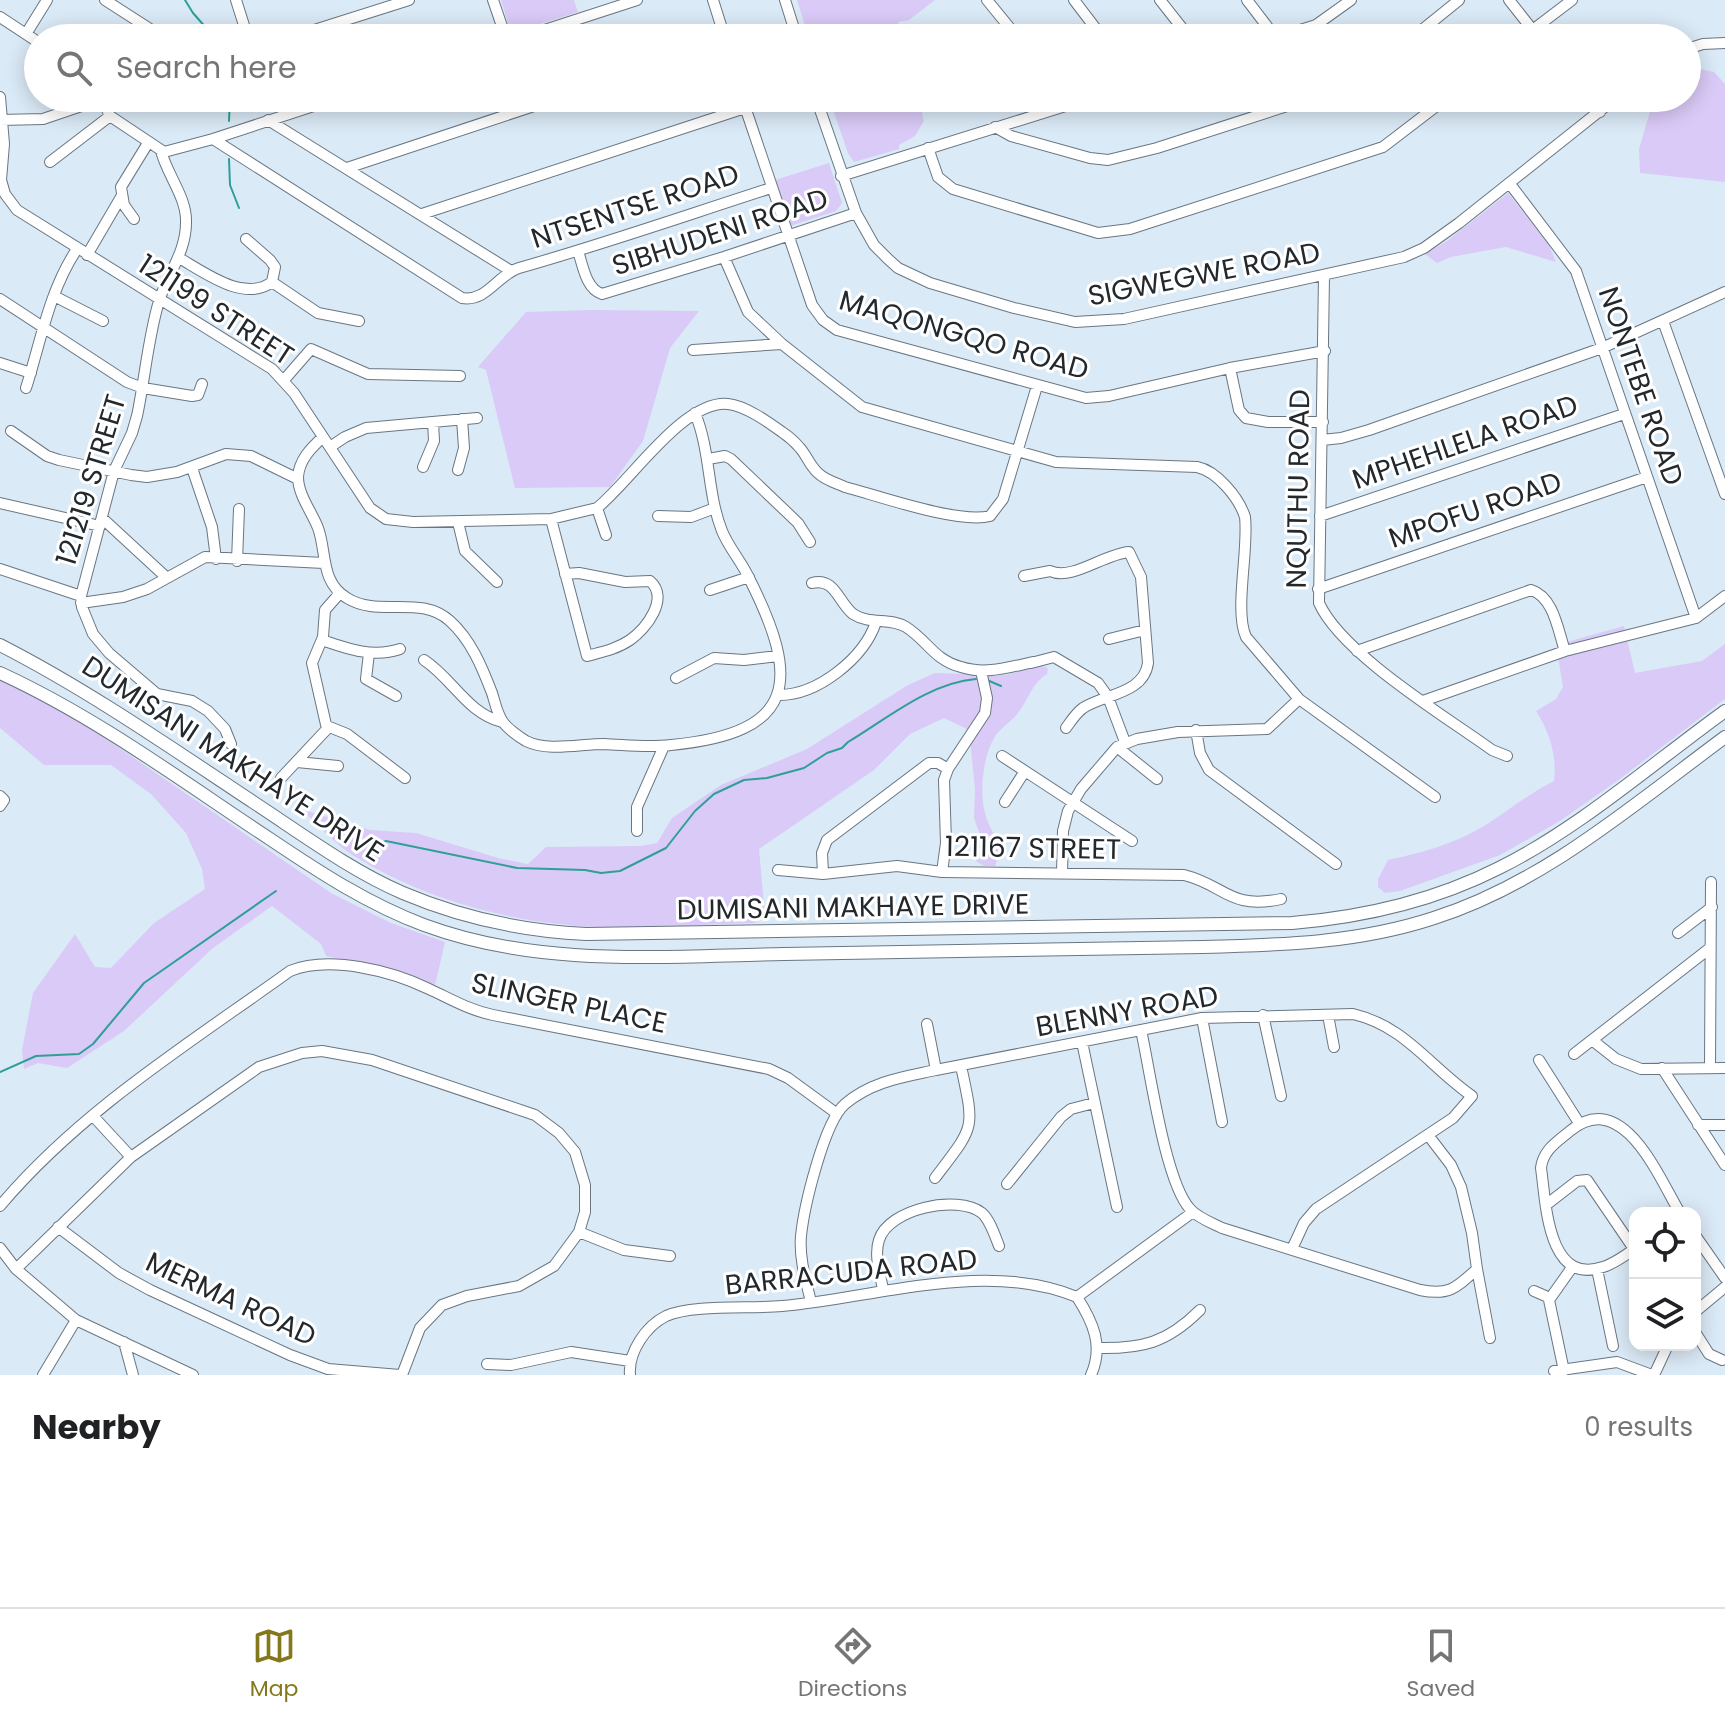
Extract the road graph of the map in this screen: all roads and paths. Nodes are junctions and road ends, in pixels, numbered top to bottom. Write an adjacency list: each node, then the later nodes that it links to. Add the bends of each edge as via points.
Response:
1 (47, 0): 19 (street)
2 (105, 0): 20 (street)
3 (236, 0): 21 (street)
4 (409, 0): 22 (street)
5 (493, 0): 23 (street)
6 (637, 0): 24 (street)
7 (713, 0): 25 (street)
8 (785, 0): 26 (street)
9 (987, 0): 27 (street)
10 (1074, 0): 28 (street)
11 (1160, 0): 29 (street)
12 (1247, 0): 30 (street)
13 (1351, 0): 17 (street)
14 (1459, 0): 32 (street)
15 (1509, 0): 33 (street)
16 (1572, 0): 34 (street)
17 (1338, 4): 31 (street)
18 (0, 17): 35 (street)
19 (32, 24)
20 (142, 24)
21 (244, 24)
22 (333, 24)
23 (501, 24)
24 (563, 24)
25 (721, 24)
26 (793, 24)
27 (1007, 24)
28 (1092, 24)
29 (1179, 24)
30 (1265, 24)
31 (1317, 24)
32 (1429, 24)
33 (1527, 24)
34 (1546, 24)
35 (24, 33)
36 (1725, 43): 37 (street)
37 (1701, 45)
38 (0, 97): 51 (street, 121199 STREET)
39 (63, 112): 51 (street, via 43,119)
40 (109, 112): 50 (street)
41 (293, 112): 52 (street)
42 (502, 112): 59 (street)
43 (717, 112): 66 (street)
44 (746, 112): 63 (street, MAQONGQO ROAD)
45 (820, 112): 60 (street, SIGWEGWE ROAD)
46 (1039, 112): 53 (street)
47 (1267, 112): 53 (street, via 1117,159 1090,158)
48 (1429, 112): 56 (street, via 1383,147 1110,233 953,189 941,183)
49 (1600, 112): 61 (street, SIGWEGWE ROAD)
50 (110, 116): 55 (street); 58 (street)
51 (0, 120): 62 (street, 121199 STREET)
52 (268, 120): 54 (street); 59 (street, NTSENTSE ROAD)
53 (995, 127): 56 (street)
54 (213, 139): 57 (street); 74 (street, via 462,298 476,299)
55 (148, 143): 57 (street); 64 (street, via 122,184)
56 (928, 148): 60 (street)
57 (161, 151): 73 (street, 121219 STREET, via 187,218)
58 (50, 162)
59 (347, 168): 66 (street, NTSENTSE ROAD)
60 (841, 176): 65 (street, SIGWEGWE ROAD)
61 (1510, 184): 75 (street, SIGWEGWE ROAD, via 1424,248); 86 (street, NONTEBE ROAD, via 1573,265)
62 (1, 185): 71 (street, 121199 STREET, via 17,210)
63 (771, 188): 68 (street, MAQONGQO ROAD); 70 (street, NTSENTSE ROAD)
64 (121, 197): 67 (street); 71 (street)
65 (856, 213): 68 (street, SIBHUDENI ROAD); 75 (street, SIGWEGWE ROAD, via 874,245 913,276 1075,322 1124,319)
66 (422, 214): 74 (street, NTSENTSE ROAD)
67 (134, 219)
68 (788, 235): 72 (street, SIBHUDENI ROAD); 95 (street, MAQONGQO ROAD, via 812,305 828,325)
69 (246, 239): 76 (street, via 274,264)
70 (578, 251): 72 (street, SIBHUDENI ROAD, via 590,286 602,294); 74 (street, NTSENTSE ROAD)
71 (82, 252): 78 (street, via 65,268); 80 (street, 121199 STREET)
72 (724, 257): 85 (street, via 748,312)
73 (179, 258): 76 (street, via 243,288 260,289); 80 (street, 121219 STREET)
74 (511, 271)
75 (1324, 276): 88 (street, NQUTHU ROAD)
76 (272, 282): 82 (street, via 318,313)
77 (1725, 292): 83 (street)
78 (54, 296): 81 (street); 84 (street)
79 (0, 299): 84 (street)
80 (159, 300): 93 (street, 121199 STREET); 97 (street, 121219 STREET)
81 (103, 321)
82 (359, 321)
83 (1663, 321): 86 (street); 116 (street)
84 (44, 326): 91 (street); 97 (street, via 108,371)
85 (782, 344): 87 (street); 108 (street, via 855,404)
86 (1602, 348): 99 (street, NONTEBE ROAD); 106 (street, via 1369,430)
87 (693, 350)
88 (1325, 351): 90 (street, MAQONGQO ROAD); 103 (street, NQUTHU ROAD)
89 (0, 363): 91 (street)
90 (1230, 368): 95 (street, MAQONGQO ROAD, via 1086,398); 103 (street, via 1239,410 1251,421)
91 (31, 373): 96 (street)
92 (460, 376): 93 (street, via 368,374 311,349)
93 (284, 380): 105 (street, 121199 STREET)
94 (202, 384): 97 (street, via 192,396)
95 (1037, 386): 108 (street)
96 (26, 388)
97 (143, 388): 113 (street, 121219 STREET, via 132,433)
98 (695, 413): 108 (street, via 721,405 739,408 790,437 816,472 830,480 944,513 990,516 1000,506); 109 (street); 118 (street)
99 (1624, 414): 114 (street, NONTEBE ROAD); 122 (street, MPHEHLELA ROAD)
100 (477, 418): 101 (street)
101 (462, 419): 102 (street); 112 (street, via 464,448)
102 (433, 422): 107 (street, via 366,428); 110 (street, via 435,439)
103 (1323, 422): 106 (street, NQUTHU ROAD)
104 (11, 431): 113 (street, via 47,456)
105 (323, 437): 107 (street, 121199 STREET); 115 (street, via 307,454)
106 (1322, 440): 122 (street, NQUTHU ROAD)
107 (330, 447): 125 (street, 121199 STREET, via 377,514 394,522)
108 (1015, 452): 163 (street, via 1064,463 1197,467 1214,474 1245,517 1245,634)
109 (708, 459): 119 (street); 127 (street, via 731,459 798,523)
110 (423, 467)
111 (192, 468): 113 (street, via 147,477); 115 (street, via 219,455 244,454); 128 (street, via 212,527)
112 (458, 470)
113 (114, 471): 124 (street, 121219 STREET)
114 (1647, 477): 138 (street, MPOFU ROAD); 143 (street, NONTEBE ROAD)
115 (298, 479): 130 (street, via 320,534)
116 (1725, 494)
117 (0, 503): 124 (street)
118 (597, 508): 123 (street, 121199 STREET); 126 (street)
119 (715, 508): 121 (street, via 686,518); 134 (street)
120 (239, 509): 129 (street)
121 (658, 516)
122 (1320, 516): 138 (street, NQUTHU ROAD)
123 (551, 519): 125 (street, 121199 STREET); 132 (street)
124 (101, 522): 135 (street); 142 (street, 121219 STREET)
125 (458, 522): 136 (street, via 465,551)
126 (606, 535)
127 (810, 542)
128 (216, 559): 129 (street); 135 (street, via 205,557)
129 (237, 561): 130 (street)
130 (324, 563): 140 (street)
131 (0, 569): 142 (street)
132 (565, 574): 132 (street, via 587,656 622,645 641,630 656,604 656,586 648,580)
133 (1024, 576): 145 (street, via 1074,572 1109,556 1131,554 1141,577)
134 (749, 577): 139 (street); 153 (street)
135 (167, 578): 142 (street, via 123,597)
136 (497, 582)
137 (812, 583): 144 (street, via 826,582 851,612)
138 (1318, 589): 150 (street, NQUTHU ROAD, via 1328,620)
139 (710, 590)
140 (340, 593): 147 (street, via 325,610); 166 (street, via 372,608 424,607 447,618 475,653)
141 (1725, 596): 143 (street)
142 (81, 599): 171 (street, 121219 STREET, via 93,634 109,653 157,694 192,701 208,711)
143 (1696, 618): 151 (street)
144 (876, 622): 157 (street, via 899,623 940,659); 160 (street, via 868,643 833,674 804,691)
145 (1145, 630): 146 (street); 162 (street, via 1146,672 1120,694)
146 (1109, 639)
147 (322, 640): 152 (street); 167 (street, via 312,663)
148 (0, 645): 165 (main road, DUMISANI MAKHAYE DRIVE, via 101,702 381,882 435,906 491,922 586,934 1292,923 1374,912 1448,890 1528,852)
149 (400, 649): 152 (street)
150 (1357, 651): 151 (street, via 1531,590 1548,603); 164 (street, NQUTHU ROAD)
151 (1565, 651): 164 (street)
152 (369, 653): 161 (street, via 366,680)
153 (778, 656): 159 (street, via 714,658); 160 (street)
154 (424, 660): 166 (street, via 476,710)
155 (1034, 662): 156 (street)
156 (1021, 665): 157 (street); 162 (street, via 1054,657 1090,676)
157 (981, 671): 178 (street, via 985,713)
158 (0, 673): 170 (main road, DUMISANI MAKHAYE DRIVE, via 95,724 317,871 392,913 491,945 593,957 1274,945 1363,936 1454,911 1538,871)
159 (676, 678)
160 (779, 695): 173 (street, via 759,721 742,731)
161 (396, 696)
162 (1108, 697): 168 (street, via 1082,709); 172 (street)
163 (1299, 699): 169 (street, via 1267,729); 183 (street)
164 (1423, 701): 175 (street, NQUTHU ROAD)
165 (1725, 711)
166 (502, 722): 173 (street, via 538,744)
167 (327, 726): 176 (street); 181 (street, via 347,734)
168 (1066, 728)
169 (1196, 730): 172 (street); 188 (street, via 1209,770)
170 (1725, 737)
171 (231, 744)
172 (1121, 744): 182 (street); 185 (street)
173 (664, 746): 186 (street, via 636,809)
174 (1002, 756): 179 (street)
175 (1507, 756)
176 (297, 762): 177 (street); 180 (street)
177 (338, 766)
178 (948, 769): 190 (street); 192 (street, via 929,763 827,840)
179 (1025, 771): 184 (street); 185 (street)
180 (281, 778)
181 (405, 778)
182 (1157, 779)
183 (1435, 797)
184 (1005, 802)
185 (1073, 802): 187 (street); 191 (street, via 1063,831)
186 (637, 831)
187 (1132, 841)
188 (1336, 864)
189 (778, 870): 192 (street, 121167 STREET)
190 (942, 872): 191 (street, 121167 STREET); 192 (street, 121167 STREET, via 887,866)
191 (1062, 873): 194 (street, 121167 STREET, via 1184,875 1235,899)
192 (823, 874)
193 (1711, 882): 195 (street)
194 (1281, 899)
195 (1712, 907): 196 (street); 198 (street)
196 (1678, 933)
197 (1725, 934): 198 (street)
198 (1710, 944): 204 (street); 211 (street)
199 (1263, 1015): 200 (street, BLENNY ROAD); 201 (street, BLENNY ROAD); 214 (street)
200 (1328, 1015): 206 (street); 222 (street, BLENNY ROAD, via 1353,1014 1384,1024 1472,1096)
201 (1202, 1018): 203 (street, BLENNY ROAD); 218 (street)
202 (927, 1024): 213 (street)
203 (1141, 1030): 205 (street, BLENNY ROAD); 231 (street, via 1169,1164)
204 (1592, 1040): 207 (street); 210 (street, via 1628,1064)
205 (1082, 1042): 209 (street, BLENNY ROAD); 215 (street)
206 (1334, 1047)
207 (1574, 1054)
208 (1539, 1060): 219 (street)
209 (961, 1066): 213 (street, BLENNY ROAD); 225 (street, via 970,1127)
210 (1662, 1068): 211 (street); 220 (street)
211 (1710, 1068): 212 (street)
212 (1725, 1068)
213 (936, 1070): 216 (street, BLENNY ROAD, via 878,1084)
214 (1281, 1096)
215 (1094, 1103): 226 (street, via 1061,1117); 229 (street)
216 (836, 1113): 217 (street, SLINGER PLACE, via 769,1069 475,1011 397,976 319,963 290,971); 251 (street, via 801,1235)
217 (93, 1116): 223 (street); 228 (street, SLINGER PLACE)
218 (1222, 1122)
219 (1579, 1123): 227 (street, via 1542,1159); 230 (street, via 1606,1120 1628,1130)
220 (1698, 1125): 221 (street); 224 (street)
221 (1725, 1125)
222 (1428, 1135): 238 (street, via 1316,1209); 243 (street, via 1461,1187)
223 (131, 1157): 232 (street); 233 (street, via 259,1067 302,1053 350,1054 522,1109 547,1122 567,1142 581,1168 586,1200)
224 (1725, 1165)
225 (935, 1178)
226 (1007, 1184)
227 (1546, 1205): 234 (street, via 1577,1181 1587,1180); 241 (street, via 1556,1249)
228 (0, 1206)
229 (1117, 1207)
230 (1676, 1207)
231 (1193, 1212): 238 (street, via 1222,1228); 249 (street)
232 (58, 1227): 242 (street); 267 (street, MERMA ROAD, via 119,1273 290,1355 328,1369)
233 (579, 1232): 240 (street, via 624,1250); 267 (street, via 554,1266 537,1278 442,1305 420,1328)
234 (1629, 1240)
235 (1701, 1244): 245 (street)
236 (999, 1246): 247 (street, via 986,1217 975,1209 954,1205 906,1213 890,1221 879,1237)
237 (0, 1248): 242 (street)
238 (1292, 1249): 243 (street, via 1430,1292 1449,1291)
239 (1629, 1252): 244 (street)
240 (670, 1256)
241 (1573, 1266): 244 (street); 250 (street)
242 (16, 1269): 254 (street)
243 (1477, 1269): 255 (street)
244 (1597, 1269): 258 (street)
245 (1725, 1278)
246 (1725, 1287): 252 (street)
247 (883, 1289): 249 (street, BARRACUDA ROAD, via 1014,1282); 251 (street, BARRACUDA ROAD)
248 (1534, 1291): 250 (street)
249 (1077, 1297): 259 (street, via 1092,1322)
250 (1550, 1298): 270 (street, via 1559,1371 1617,1362)
251 (811, 1302): 262 (street, BARRACUDA ROAD, via 673,1314 652,1325)
252 (1701, 1307)
253 (1200, 1310): 259 (street, via 1147,1345)
254 (76, 1320): 257 (street); 264 (street)
255 (1490, 1338)
256 (1701, 1341): 261 (street, via 1709,1354)
257 (124, 1342): 265 (street); 266 (street)
258 (1613, 1346)
259 (1097, 1348): 269 (street)
260 (1665, 1351): 270 (street)
261 (1722, 1360)
262 (630, 1361): 263 (street, via 571,1352 511,1365); 268 (street)
263 (487, 1364)
264 (43, 1375)
265 (133, 1375)
266 (193, 1375)
267 (401, 1375)
268 (630, 1375)
269 (1091, 1375)
270 (1653, 1375)

